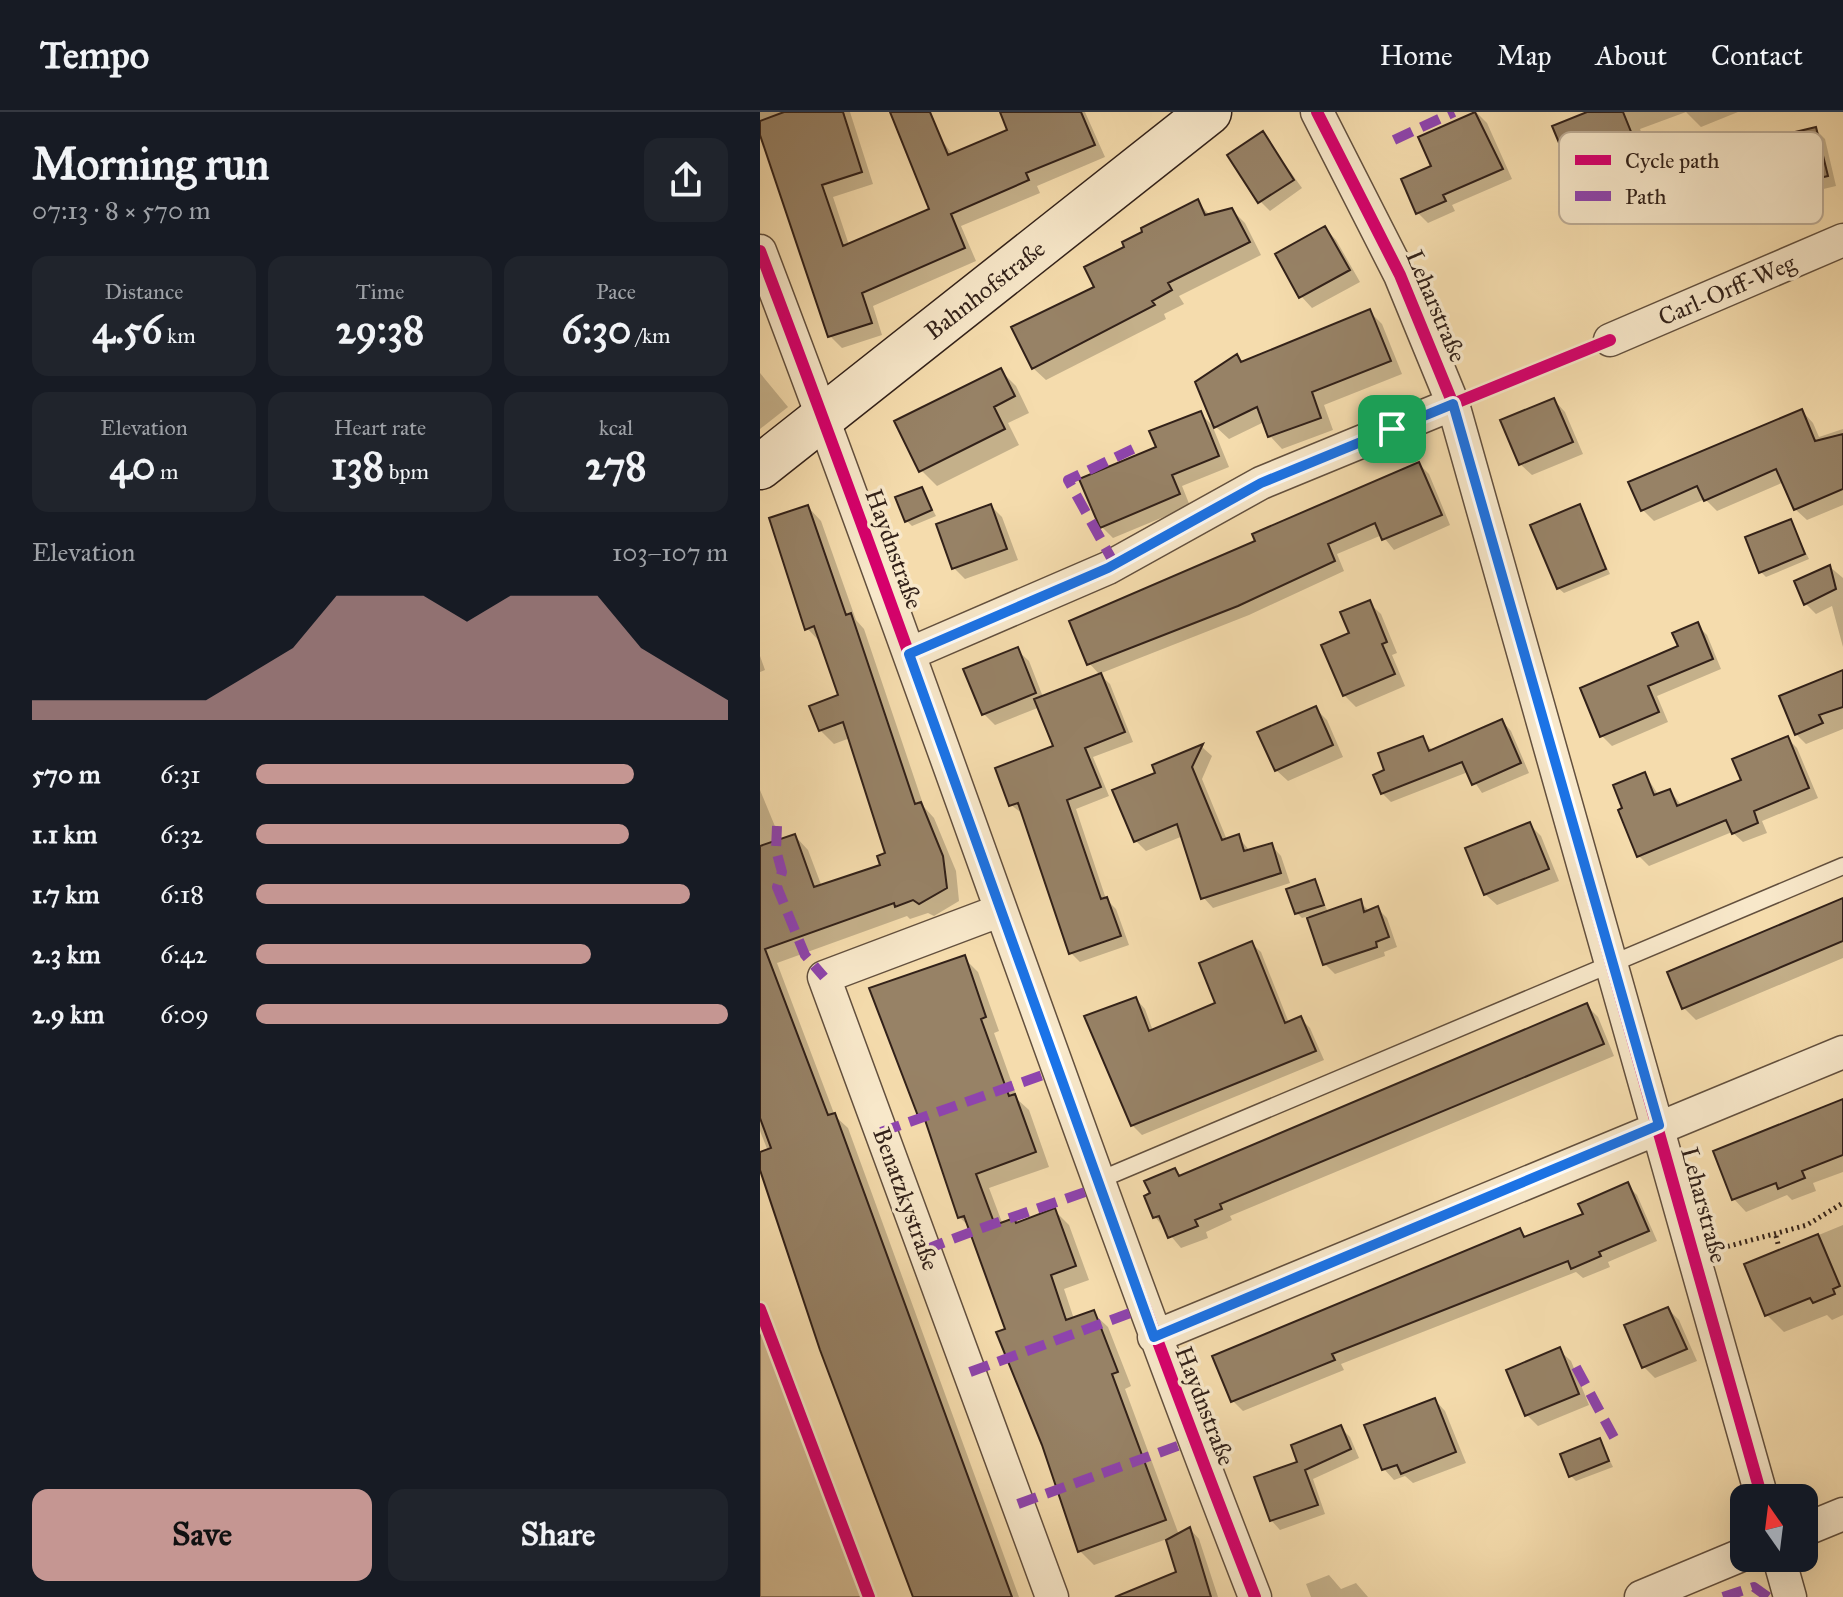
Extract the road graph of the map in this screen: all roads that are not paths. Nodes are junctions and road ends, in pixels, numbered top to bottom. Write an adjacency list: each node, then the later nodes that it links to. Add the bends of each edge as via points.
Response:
1 (1209, 112): 7 (main road, Bahnhofstraße)
2 (1317, 112): 6 (street, Leharstraße, via 1400,275)
3 (1843, 240): 5 (street, Carl-Orff-Weg)
4 (760, 251): 7 (street, Haydnstraße)
5 (1610, 340)
6 (1453, 404): 9 (street, via 1261,483 1108,568); 12 (street, Leharstraße)
7 (823, 417): 8 (main road, Bahnhofstraße); 9 (street, Haydnstraße)
8 (760, 467)
9 (909, 654): 11 (street, Haydnstraße)
10 (1843, 866): 12 (lane)
11 (999, 911): 15 (street, Haydnstraße); 22 (street, Benatzkystraße, via 824,977)
12 (1613, 965): 14 (street, Leharstraße); 15 (lane)
13 (1843, 1052): 14 (street)
14 (1659, 1125): 16 (street); 17 (street, Leharstraße)
15 (1097, 1181): 16 (street, Haydnstraße)
16 (1154, 1337): 23 (street, Haydnstraße)
17 (1758, 1484)
18 (1843, 1514): 19 (street)
19 (1818, 1524)
20 (1730, 1560): 24 (street)
21 (1783, 1572): 25 (street)
22 (1052, 1597)
23 (1255, 1597)
24 (1641, 1597)
25 (1790, 1597)

